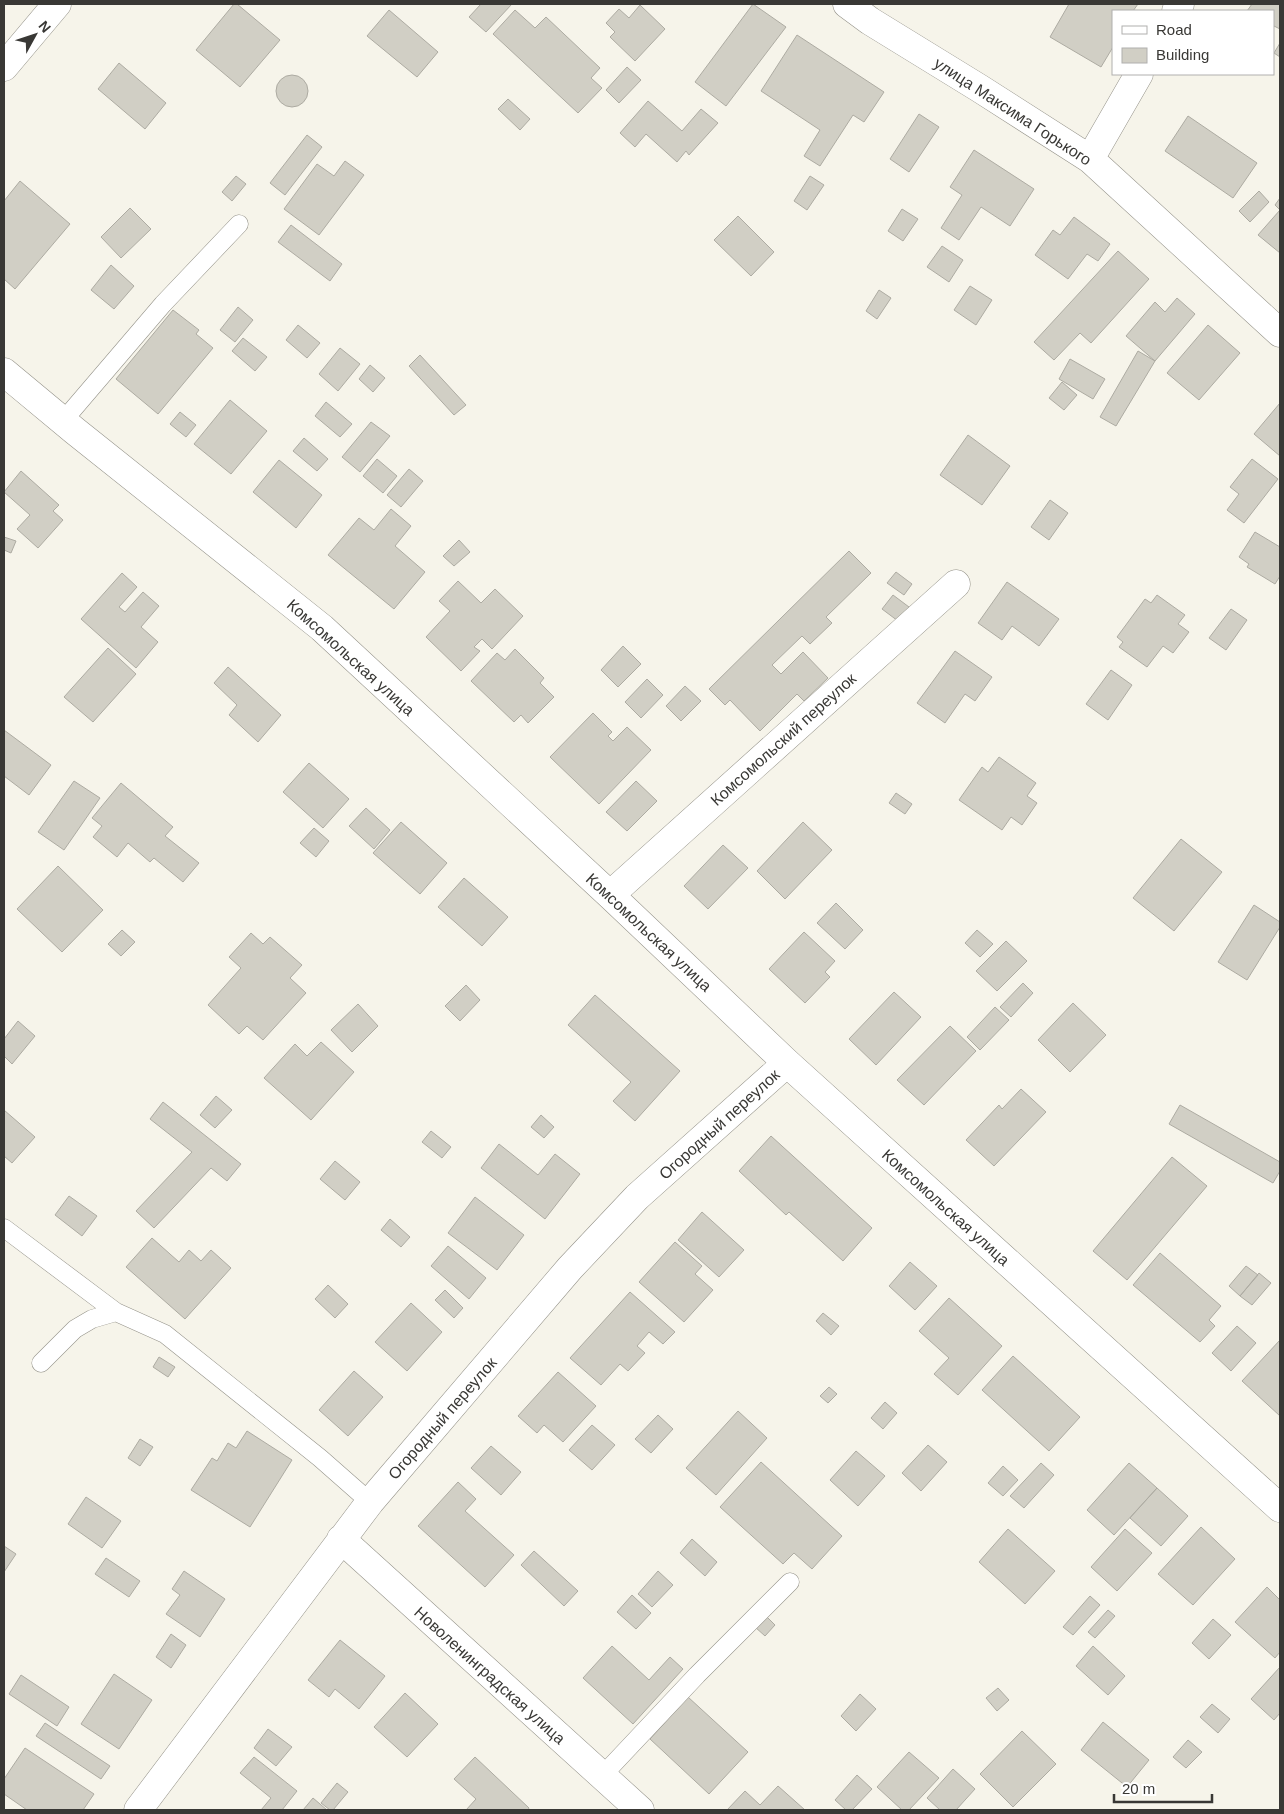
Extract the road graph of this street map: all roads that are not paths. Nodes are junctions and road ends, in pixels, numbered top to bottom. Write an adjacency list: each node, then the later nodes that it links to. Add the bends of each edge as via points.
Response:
1 (57, 4): 3 (street)
2 (848, 4): 5 (street, улица Максима Горького)
3 (4, 67)
4 (1138, 75): 5 (street)
5 (1090, 159): 7 (street, улица Максима Горького)
6 (239, 224): 9 (lane, via 163,304)
7 (1280, 333)
8 (4, 372): 9 (street, Комсомольская улица)
9 (63, 421): 11 (street, Комсомольская улица, via 322,628)
10 (956, 584): 11 (street, Комсомольский переулок)
11 (610, 895): 12 (street, Комсомольская улица)
12 (787, 1063): 16 (street, Огородный переулок, via 636,1197 570,1268); 17 (street, Комсомольская улица)
13 (4, 1228): 14 (lane)
14 (116, 1312): 15 (lane, via 92,1319 75,1329); 16 (lane, via 165,1334)
15 (41, 1363)
16 (370, 1502): 18 (street, Огородный переулок)
17 (1280, 1508)
18 (341, 1539): 20 (street, Новоленинградская улица); 21 (street, Огородный переулок)
19 (790, 1582): 20 (lane)
20 (602, 1776): 22 (street, Новоленинградская улица)
21 (138, 1810)
22 (640, 1810)

